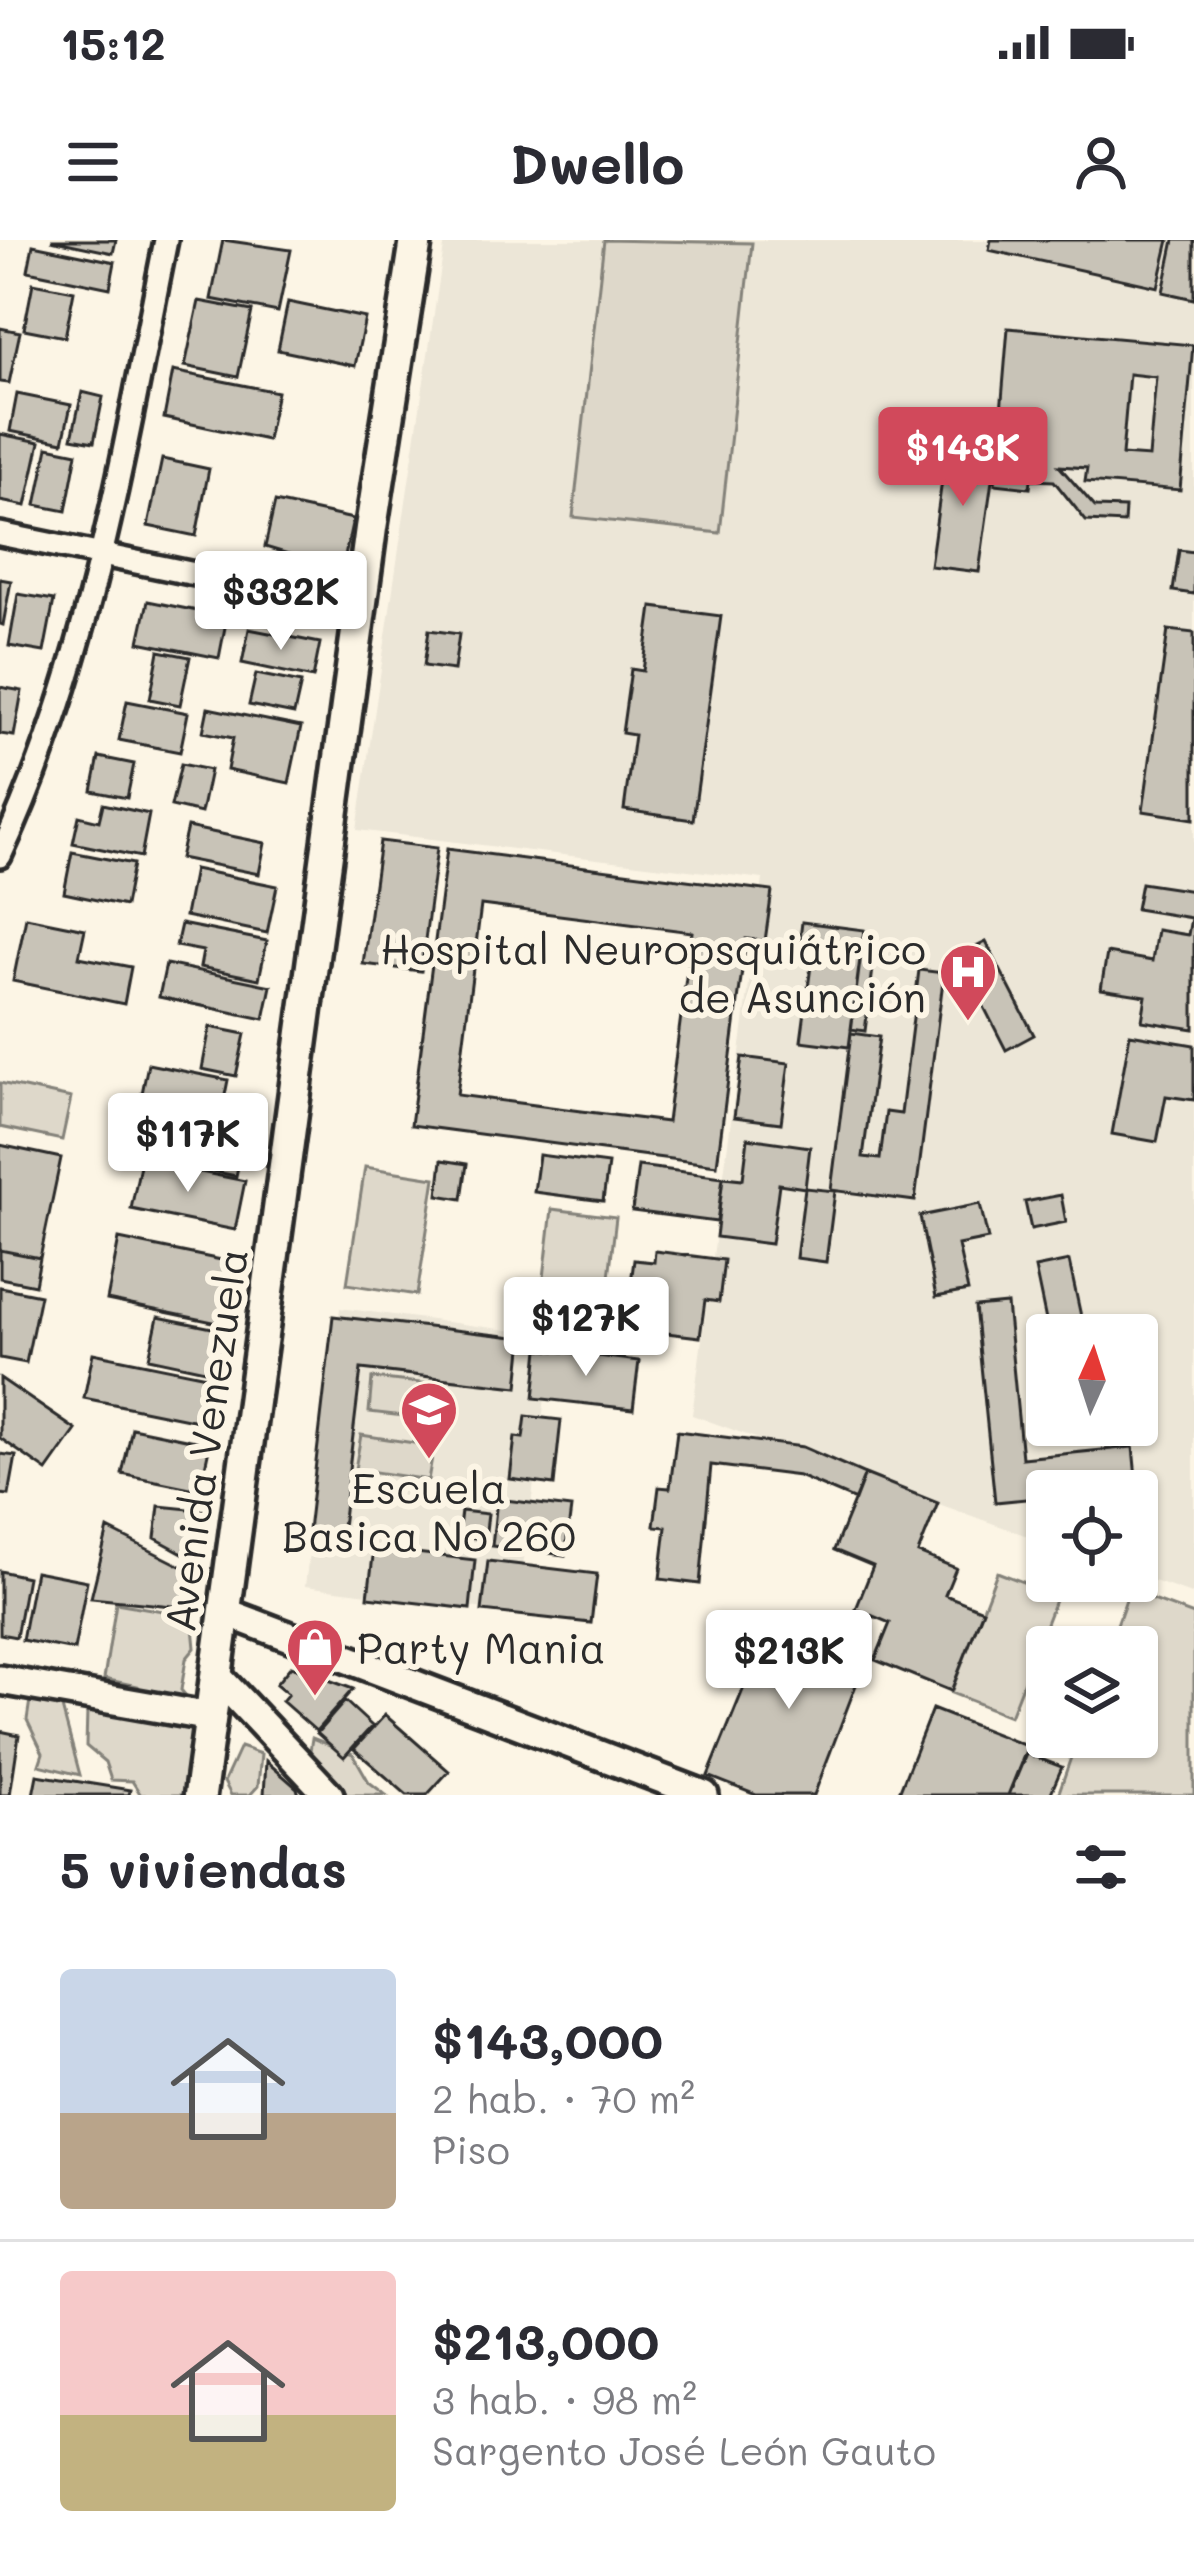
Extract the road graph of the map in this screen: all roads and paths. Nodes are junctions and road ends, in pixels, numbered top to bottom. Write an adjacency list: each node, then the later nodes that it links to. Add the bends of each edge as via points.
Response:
1 (166, 240): 4 (street)
2 (416, 240): 5 (main road, Avenida Venezuela)
3 (0, 534): 4 (street)
4 (102, 555): 5 (street); 6 (street, via 66,692)
5 (360, 608): 7 (main road, Avenida Venezuela)
6 (0, 856)
7 (225, 1612): 8 (main road, Avenida Venezuela); 13 (street)
8 (216, 1675): 10 (main road, Avenida Venezuela); 12 (street)
9 (0, 1680): 10 (street)
10 (211, 1718): 11 (main road, Avenida Venezuela)
11 (200, 1795)
12 (328, 1795)
13 (704, 1795)

